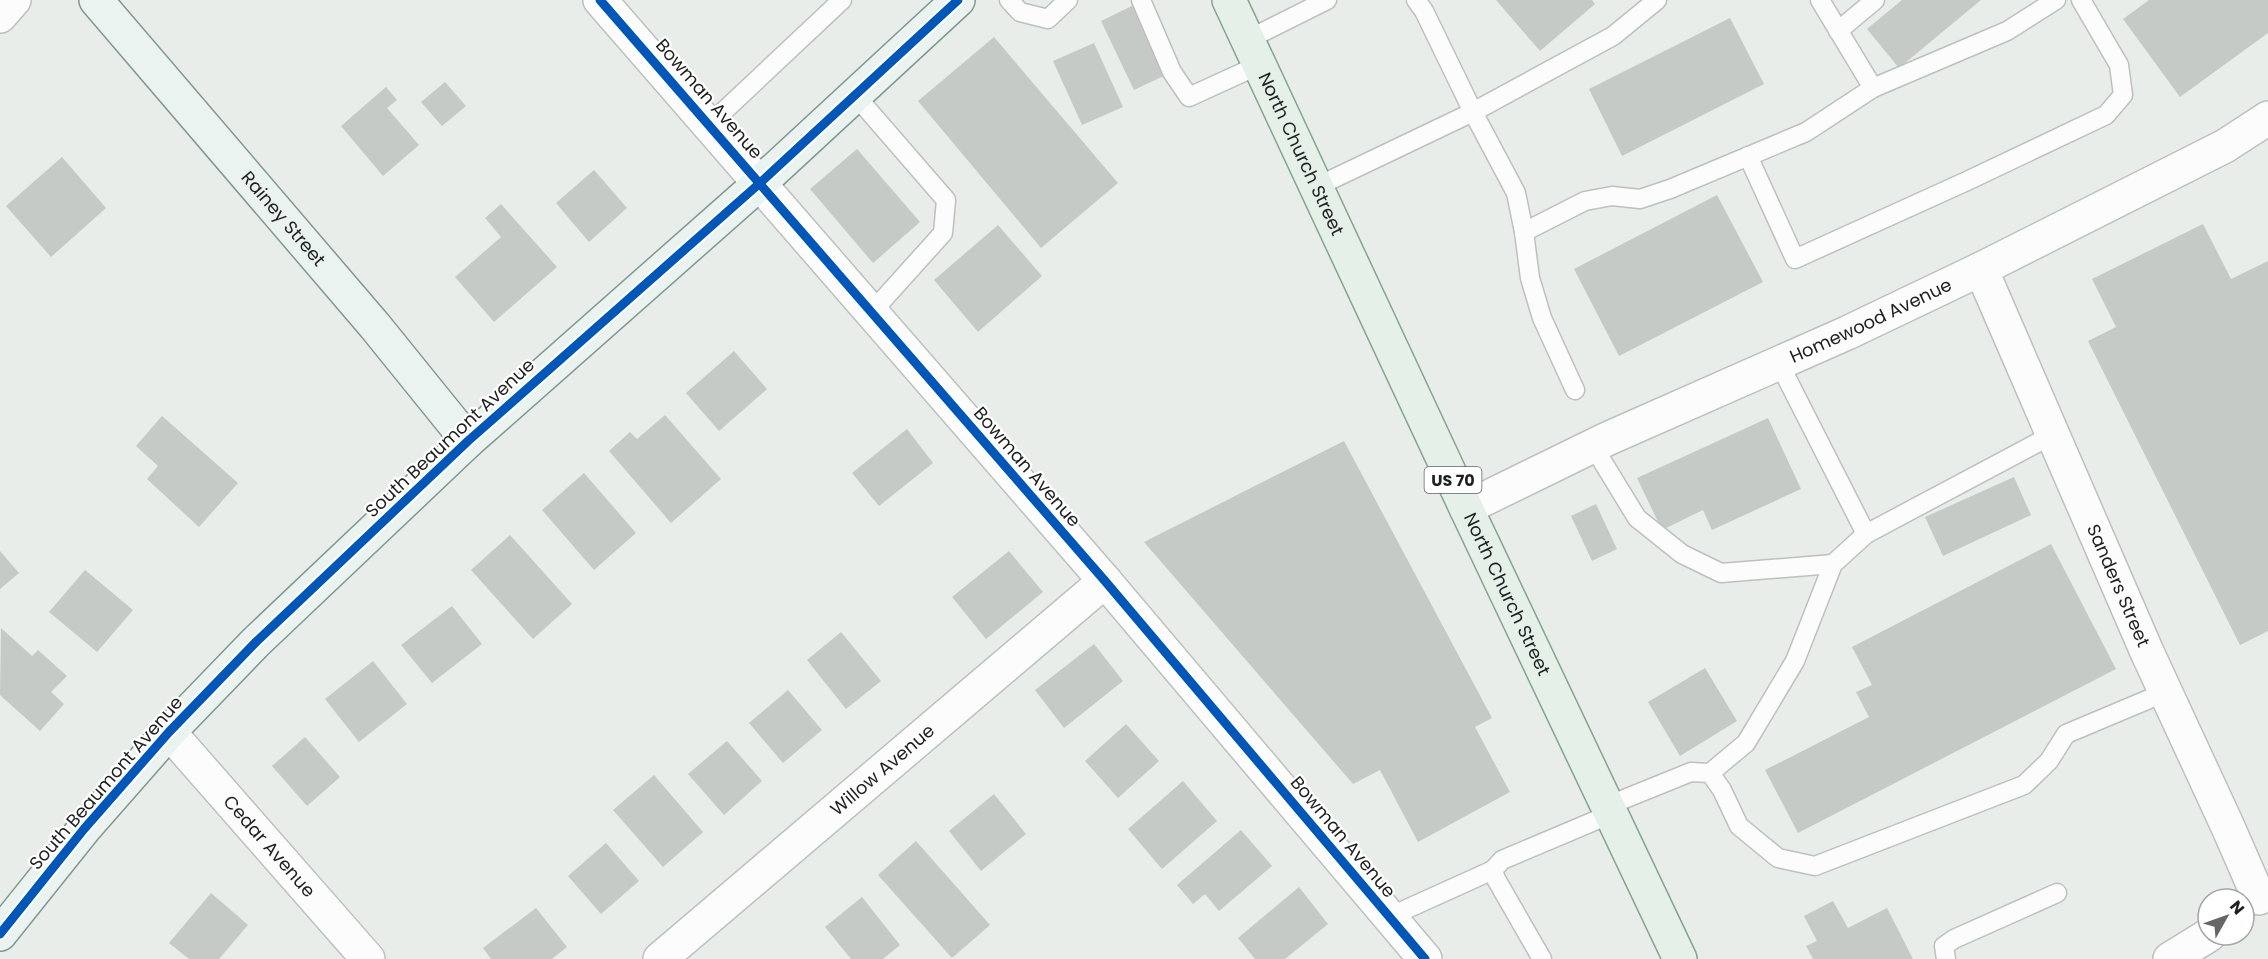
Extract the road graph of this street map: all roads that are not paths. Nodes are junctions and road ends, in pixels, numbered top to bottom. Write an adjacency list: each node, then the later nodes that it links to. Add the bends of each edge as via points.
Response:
1 (14, 0): 17 (street)
2 (96, 0): 34 (street, Rainey Street, via 375,326)
3 (600, 0): 24 (street, Bowman Avenue)
4 (842, 0): 24 (lane)
5 (958, 0): 21 (street, South Beaumont Avenue)
6 (1009, 0): 7 (lane, via 1020,12 1048,19)
7 (1068, 0)
8 (1141, 0): 19 (lane, via 1172,72 1189,97)
9 (1229, 0): 19 (main road, North Church Street / US 70)
10 (1327, 0): 19 (lane)
11 (1416, 0): 22 (lane)
12 (1657, 0): 22 (lane, via 1613,36)
13 (1820, 0): 18 (lane)
14 (1875, 0): 18 (lane)
15 (2056, 0): 20 (lane, via 2007,31)
16 (2081, 0): 25 (lane, via 2119,65 2123,95 2106,114 1967,181 1795,259)
17 (0, 16)
18 (1838, 31): 20 (lane)
19 (1253, 53): 27 (main road, North Church Street / US 70)
20 (1873, 88): 25 (lane, via 1806,132)
21 (855, 95): 26 (street, South Beaumont Avenue); 30 (lane, via 946,200 943,232)
22 (1473, 112): 27 (lane); 28 (lane, via 1516,193)
23 (2268, 119): 29 (street, Homewood Avenue, via 2225,146)
24 (710, 125): 26 (street, Bowman Avenue)
25 (1748, 156): 28 (lane, via 1640,199 1612,196 1585,201)
26 (760, 183): 30 (street, Bowman Avenue); 34 (street, South Beaumont Avenue)
27 (1316, 187): 36 (main road, North Church Street / US 70)
28 (1524, 232): 32 (lane, via 1530,278 1542,318)
29 (1982, 269): 31 (street, Homewood Avenue); 33 (street, Sanders Street)
30 (871, 313): 39 (street, Bowman Avenue)
31 (1779, 363): 35 (street, Homewood Avenue); 37 (lane)
32 (1575, 390)
33 (2052, 435): 37 (lane); 40 (street, Sanders Street)
34 (468, 441): 41 (street, South Beaumont Avenue, via 256,642)
35 (1593, 446): 36 (street, Homewood Avenue); 38 (lane, via 1637,518 1682,554 1721,573)
36 (1466, 508): 43 (main road, North Church Street / US 70)
37 (1866, 534): 38 (lane)
38 (1833, 564): 42 (lane, via 1795,661 1746,743)
39 (1105, 581): 47 (street, Bowman Avenue); 51 (street, Willow Avenue)
40 (2166, 692): 42 (lane, via 2066,734 2049,761 2024,785 1815,866 1778,858 1739,826); 46 (street, Sanders Street)
41 (169, 732): 48 (street, South Beaumont Avenue); 50 (street, Cedar Avenue)
42 (1710, 773): 43 (lane, via 1691,772)
43 (1609, 810): 44 (lane, via 1502,860); 54 (main road, North Church Street / US 70)
44 (1493, 870): 47 (lane); 53 (lane)
45 (2057, 892): 55 (lane, via 1954,939 1944,946)
46 (2257, 899)
47 (1389, 917): 52 (street, Bowman Avenue)
48 (0, 934)
49 (2196, 943): 56 (street)
50 (368, 959)
51 (660, 959)
52 (1425, 959)
53 (1542, 959)
54 (1680, 959)
55 (1946, 959)
56 (2170, 959)

